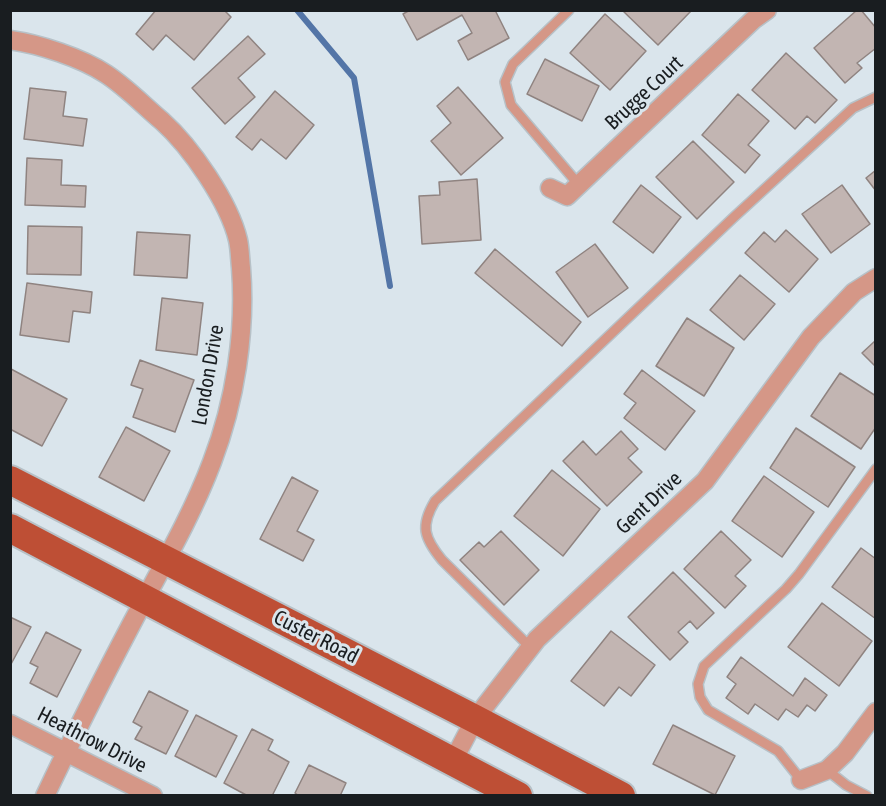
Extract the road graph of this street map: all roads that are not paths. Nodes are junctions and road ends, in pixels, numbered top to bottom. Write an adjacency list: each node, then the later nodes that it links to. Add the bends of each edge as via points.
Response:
1 (569, 10): 5 (lane, via 513,64 505,82 511,105)
2 (767, 10): 5 (street, Brugge Court)
3 (10, 40): 11 (street, London Drive, via 64,54 104,72 136,96 195,157 221,199 238,240 243,290 239,356 229,409 192,509)
4 (876, 97): 13 (lane, via 853,108 435,501 427,514 425,530 429,544)
5 (579, 185): 6 (street, via 567,196)
6 (550, 188)
7 (876, 278): 13 (street, Gent Drive, via 854,292 811,337 705,481)
8 (876, 469): 20 (lane, via 799,574 704,666 698,684 708,710 778,751)
9 (10, 480): 11 (main road, Custer Road)
10 (10, 528): 12 (main road)
11 (165, 561): 12 (street, London Drive); 15 (main road, Custer Road)
12 (145, 598): 17 (street, London Drive); 18 (main road)
13 (531, 648): 15 (street, Gent Drive)
14 (876, 712): 19 (street)
15 (476, 719): 18 (street, Gent Drive); 24 (main road, Custer Road)
16 (10, 724): 17 (street, Heathrow Drive)
17 (66, 752): 21 (street, London Drive); 22 (street, Heathrow Drive)
18 (453, 761): 23 (main road)
19 (827, 770): 20 (street); 25 (lane)
20 (801, 780)
21 (45, 795)
22 (153, 795)
23 (518, 795)
24 (621, 795)
25 (867, 795)

